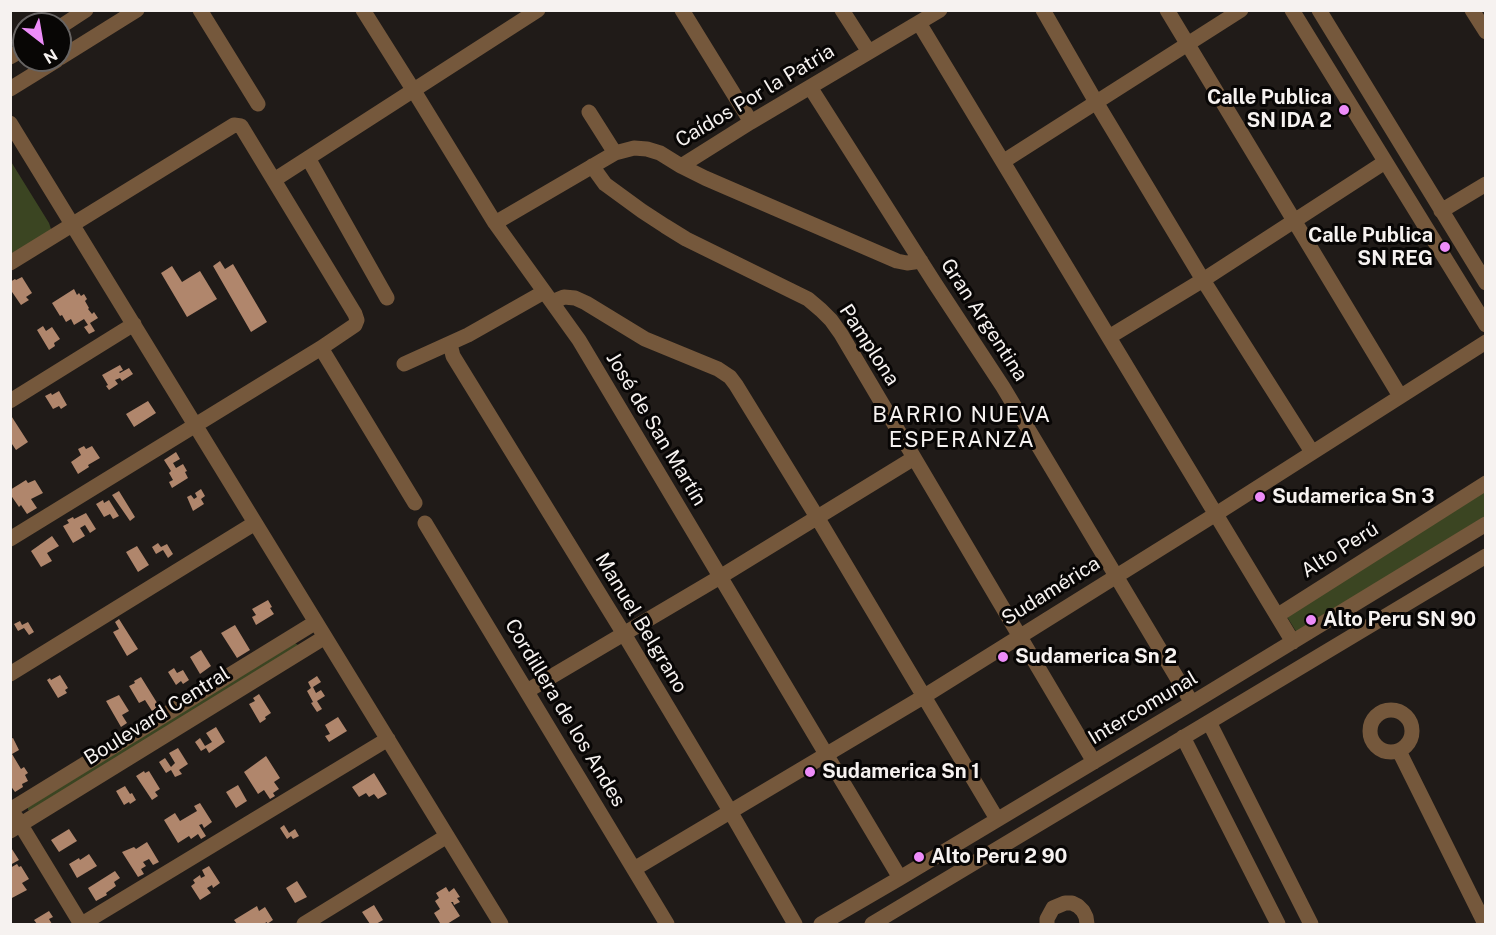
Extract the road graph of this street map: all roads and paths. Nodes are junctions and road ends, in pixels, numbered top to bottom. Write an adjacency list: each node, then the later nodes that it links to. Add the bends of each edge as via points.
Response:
1 (86, 10): 15 (street)
2 (137, 10): 19 (street)
3 (200, 10): 26 (street)
4 (363, 10): 24 (street, José de San Martín)
5 (682, 10): 28 (street)
6 (842, 10): 20 (street)
7 (939, 10): 16 (street, Caídos Por la Patria)
8 (1043, 10): 25 (street)
9 (1167, 10): 18 (street)
10 (1241, 10): 18 (street)
11 (1292, 10): 33 (street)
12 (1319, 10): 38 (street)
13 (1472, 10): 17 (street)
14 (528, 13): 24 (street)
15 (72, 19)
16 (919, 23): 20 (street, Caídos Por la Patria); 32 (street)
17 (1485, 31)
18 (1187, 44): 25 (street); 39 (street)
19 (72, 51)
20 (868, 52): 22 (street, Caídos Por la Patria)
21 (38, 72): 23 (street)
22 (810, 87): 28 (street, Caídos Por la Patria); 42 (street, Gran Argentina)
23 (10, 89)
24 (414, 90): 31 (street); 40 (street, José de San Martín)
25 (1096, 102): 32 (street); 44 (street)
26 (258, 104)
27 (589, 112): 30 (street)
28 (751, 122): 35 (street, Caídos Por la Patria)
29 (10, 123): 41 (street)
30 (615, 153): 34 (street, Caídos Por la Patria); 35 (street, Caídos Por la Patria, via 647,149)
31 (308, 159): 36 (street); 47 (street)
32 (1004, 161): 50 (street)
33 (1385, 162): 39 (street); 49 (street)
34 (592, 166): 40 (street, Caídos Por la Patria); 59 (street, Pamplona, via 605,184 665,226 821,309 841,334)
35 (681, 166): 42 (street, via 897,261)
36 (274, 180): 41 (street, via 245,131 234,125); 53 (street, via 357,320)
37 (1485, 184): 38 (street)
38 (1441, 211): 45 (street)
39 (1293, 220): 44 (street); 55 (street)
40 (495, 223): 46 (street, José de San Martín)
41 (72, 225): 43 (street); 48 (street)
42 (921, 261): 69 (street, Gran Argentina, via 1004,387)
43 (10, 263)
44 (1203, 279): 50 (street); 58 (street)
45 (1485, 283)
46 (548, 297): 52 (street); 63 (street, via 575,298 645,339 730,377); 70 (street, José de San Martín, via 579,340)
47 (387, 298)
48 (134, 324): 56 (street); 57 (street)
49 (1485, 325)
50 (1109, 338): 62 (street)
51 (1485, 342): 55 (street, Sudamérica)
52 (450, 344): 54 (street); 73 (street, Manuel Belgrano, via 453,356)
53 (321, 348): 57 (street); 61 (street)
54 (404, 364)
55 (1400, 396): 58 (street, Sudamérica)
56 (10, 400)
57 (195, 425): 65 (street); 67 (street)
58 (1312, 452): 62 (street, Sudamérica)
59 (914, 459): 63 (street); 74 (street, Pamplona)
60 (1485, 483): 71 (street, Alto Perú)
61 (415, 503)
62 (1216, 514): 69 (street, Sudamérica); 71 (street)
63 (818, 518): 70 (street); 79 (street)
64 (425, 523): 78 (street, Cordillera de los Andes)
65 (255, 524): 72 (street); 77 (street)
66 (1485, 524): 76 (street, Intercomunal)
67 (10, 539)
68 (1485, 556): 81 (street)
69 (1116, 575): 74 (street, Sudamérica); 80 (street, Gran Argentina)
70 (720, 577): 73 (street); 85 (street, José de San Martín)
71 (1278, 615): 76 (street)
72 (316, 622): 75 (street); 87 (street, Boulevard Central)
73 (624, 634): 78 (street); 88 (street, Manuel Belgrano)
74 (1019, 636): 79 (street, Sudamérica); 86 (street, Pamplona)
75 (325, 637): 83 (street); 90 (street, Boulevard Central)
76 (1293, 642): 80 (street, Intercomunal)
77 (10, 674)
78 (527, 691): 92 (street, Cordillera de los Andes)
79 (923, 697): 85 (street, Sudamérica); 89 (street)
80 (1192, 703): 86 (street, Intercomunal)
81 (1209, 722): 82 (street); 104 (street)
82 (1183, 737): 100 (street); 103 (street)
83 (388, 739): 91 (street); 94 (street)
84 (1399, 751): 105 (street)
85 (826, 754): 88 (street, Sudamérica); 93 (street, José de San Martín)
86 (1094, 762): 89 (street, Intercomunal)
87 (11, 810): 90 (street)
88 (730, 811): 92 (street, Sudamérica); 98 (street, Manuel Belgrano)
89 (997, 819): 93 (street, Intercomunal)
90 (15, 828): 94 (street)
91 (447, 836): 95 (street); 96 (street)
92 (633, 869): 97 (street, Cordillera de los Andes)
93 (900, 878): 99 (street, Intercomunal)
94 (82, 924)
95 (304, 924)
96 (501, 924)
97 (667, 924)
98 (795, 924)
99 (821, 924)
100 (872, 924)
101 (1047, 924): 102 (street, via 1053,908 1072,903 1083,911)
102 (1087, 924)
103 (1278, 924)
104 (1311, 924)
105 (1485, 924)

